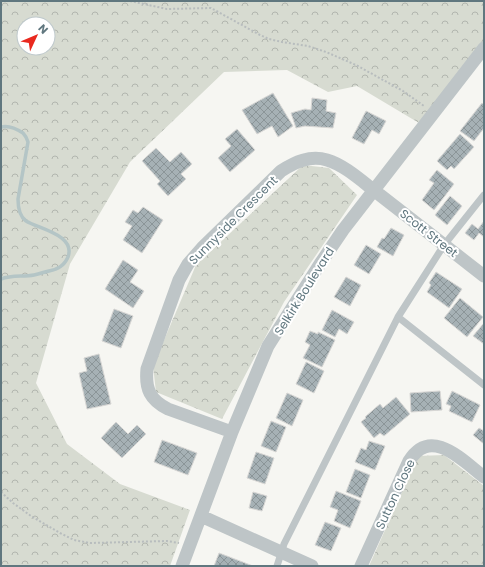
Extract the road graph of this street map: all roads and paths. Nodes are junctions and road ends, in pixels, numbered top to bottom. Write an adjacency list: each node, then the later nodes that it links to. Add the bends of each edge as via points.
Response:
1 (130, 1): 3 (path, via 167,9 211,8 269,39 308,46 356,65)
2 (484, 48): 3 (street, Selkirk Boulevard)
3 (434, 113): 4 (street, Selkirk Boulevard)
4 (374, 190): 6 (street, Scott Street); 10 (street, Selkirk Boulevard, via 343,230 268,346); 10 (street, Sunnyside Crescent, via 345,169 327,160 318,158 299,161 281,171 202,248 183,272 147,369 147,386 150,394 162,406)
5 (484, 195): 6 (lane)
6 (444, 245): 7 (street, Scott Street); 8 (lane)
7 (484, 276)
8 (398, 317): 9 (lane); 15 (lane)
9 (484, 385)
10 (232, 432): 13 (street, Selkirk Boulevard)
11 (484, 478): 19 (street, Sutton Close, via 445,448 432,445 418,450 409,461)
12 (1, 492): 14 (path, via 24,512 74,540 90,543 167,541)
13 (201, 516): 14 (street, Selkirk Boulevard); 15 (street)
14 (189, 546): 16 (street, Selkirk Boulevard)
15 (281, 552): 17 (lane); 18 (street)
16 (182, 566)
17 (277, 566)
18 (312, 566)
19 (361, 566)

